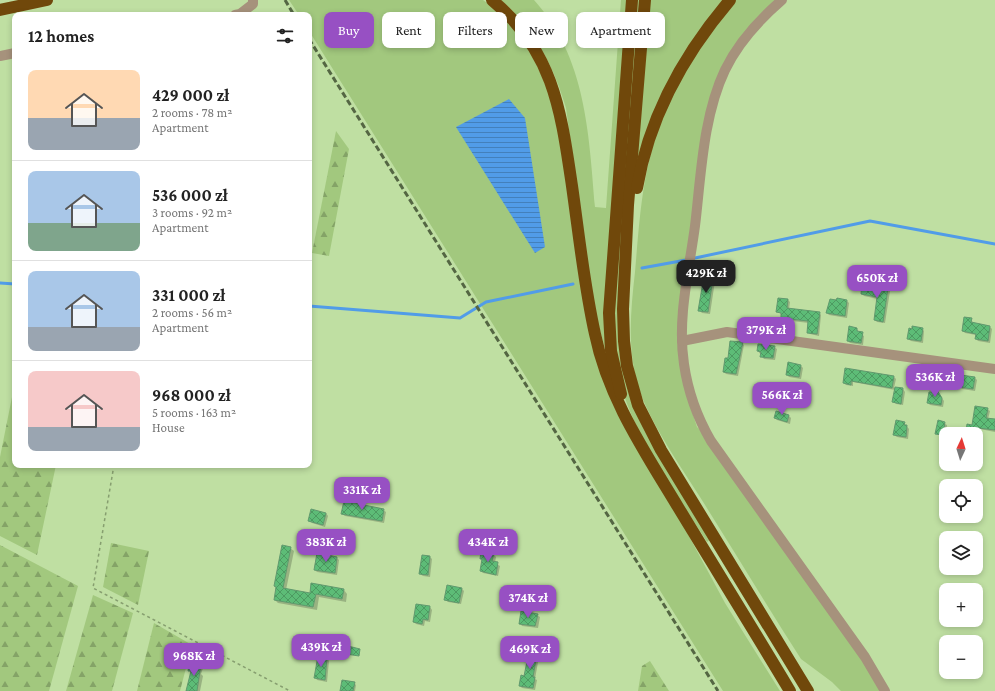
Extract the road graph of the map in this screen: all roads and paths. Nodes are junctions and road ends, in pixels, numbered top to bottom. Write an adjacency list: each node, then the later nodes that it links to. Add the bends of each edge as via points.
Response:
1 (47, 0): 8 (highway)
2 (253, 0): 9 (street, via 253,4)
3 (492, 0): 15 (highway, via 519,27 533,46 545,67 557,100 595,334 612,390)
4 (632, 0): 15 (highway, via 609,313 613,366)
5 (645, 0): 12 (highway, via 628,204)
6 (730, 0): 12 (highway, via 693,48 666,95 639,175)
7 (782, 0): 13 (street, via 738,48 725,70 711,109 682,322)
8 (0, 10)
9 (242, 12)
10 (12, 54): 11 (street)
11 (0, 56)
12 (627, 254): 19 (highway, via 624,341 627,366 638,405 662,450)
13 (682, 341): 14 (street, via 727,332); 20 (street, via 685,373 698,419 725,462 865,657)
14 (995, 369)
15 (631, 426): 18 (highway)
16 (113, 468): 17 (path, via 93,588)
17 (290, 691)
18 (790, 691)
19 (808, 691)
20 (885, 691)

